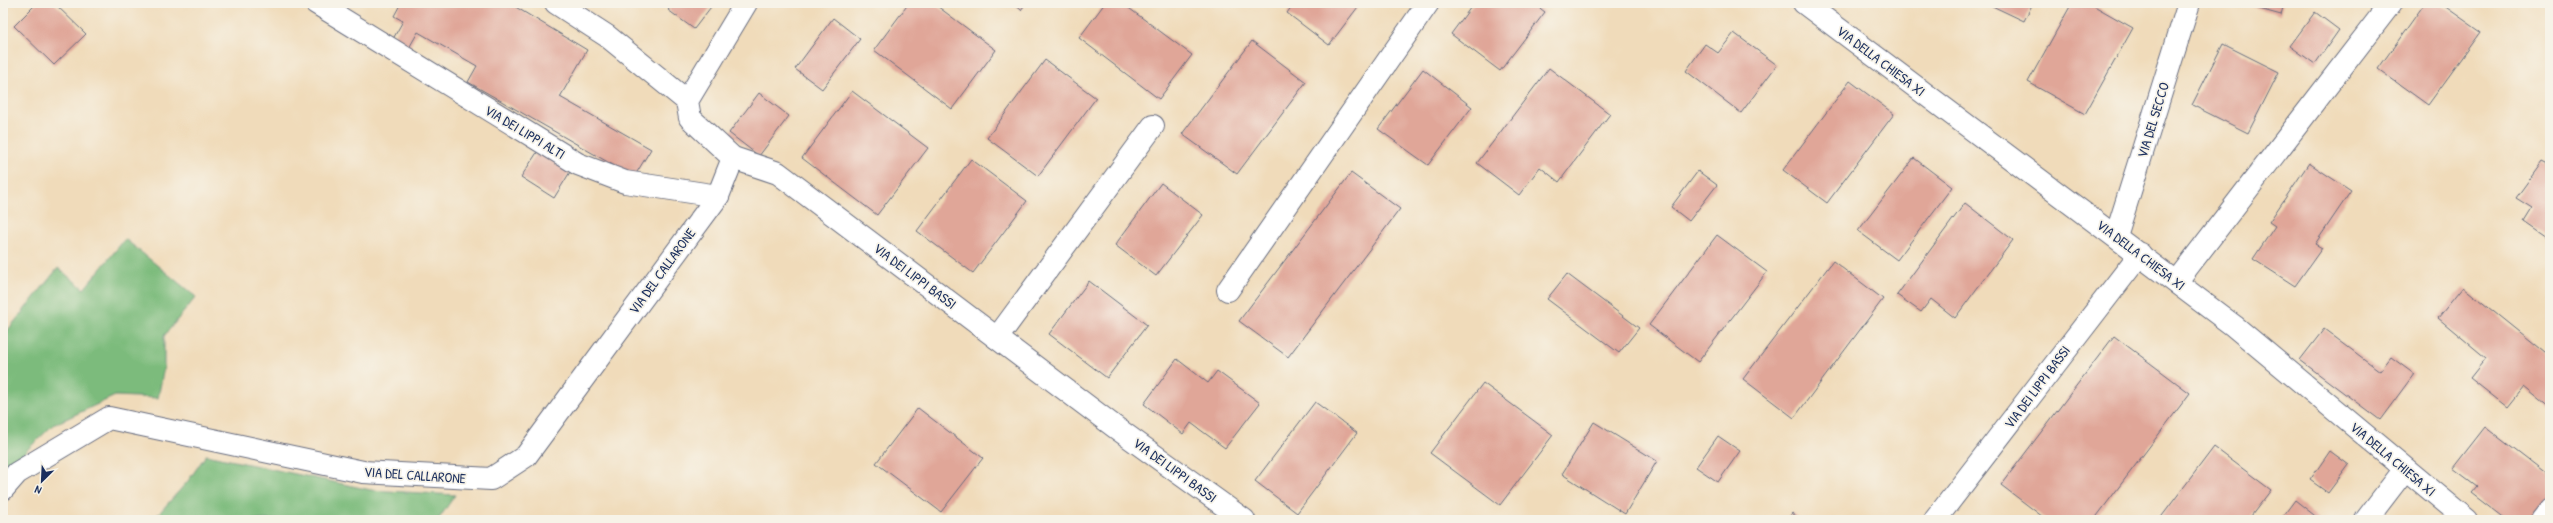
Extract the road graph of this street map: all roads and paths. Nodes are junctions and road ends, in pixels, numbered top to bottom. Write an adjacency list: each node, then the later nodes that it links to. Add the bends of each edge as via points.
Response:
1 (316, 3): 11 (street, VIA DEI LIPPI ALTI, via 578,164 625,182)
2 (556, 3): 8 (street, via 607,36)
3 (746, 3): 8 (street)
4 (1428, 3): 15 (street)
5 (1804, 3): 12 (street, VIA DELLA CHIESA XI)
6 (2189, 3): 12 (street, VIA DEL SECCO)
7 (2391, 3): 14 (street)
8 (687, 101): 10 (street, VIA DEI LIPPI BASSI, via 690,118)
9 (1153, 126): 16 (street)
10 (733, 158): 11 (street); 16 (street, VIA DEI LIPPI BASSI, via 778,173)
11 (718, 196): 18 (street, VIA DEL CALLARONE, via 526,456 491,479 363,472 109,418 16,473)
12 (2116, 236): 13 (street, VIA DELLA CHIESA XI)
13 (2140, 254): 14 (street, VIA DELLA CHIESA XI); 21 (street, VIA DEI LIPPI BASSI)
14 (2176, 282): 17 (street, VIA DELLA CHIESA XI, via 2234,326)
15 (1228, 290)
16 (997, 338): 20 (street, VIA DEI LIPPI BASSI)
17 (2405, 469): 22 (street); 23 (street, VIA DELLA CHIESA XI)
18 (3, 489)
19 (2550, 510): 24 (street)
20 (1244, 520)
21 (1935, 520)
22 (2366, 520)
23 (2467, 520)
24 (2542, 520)

